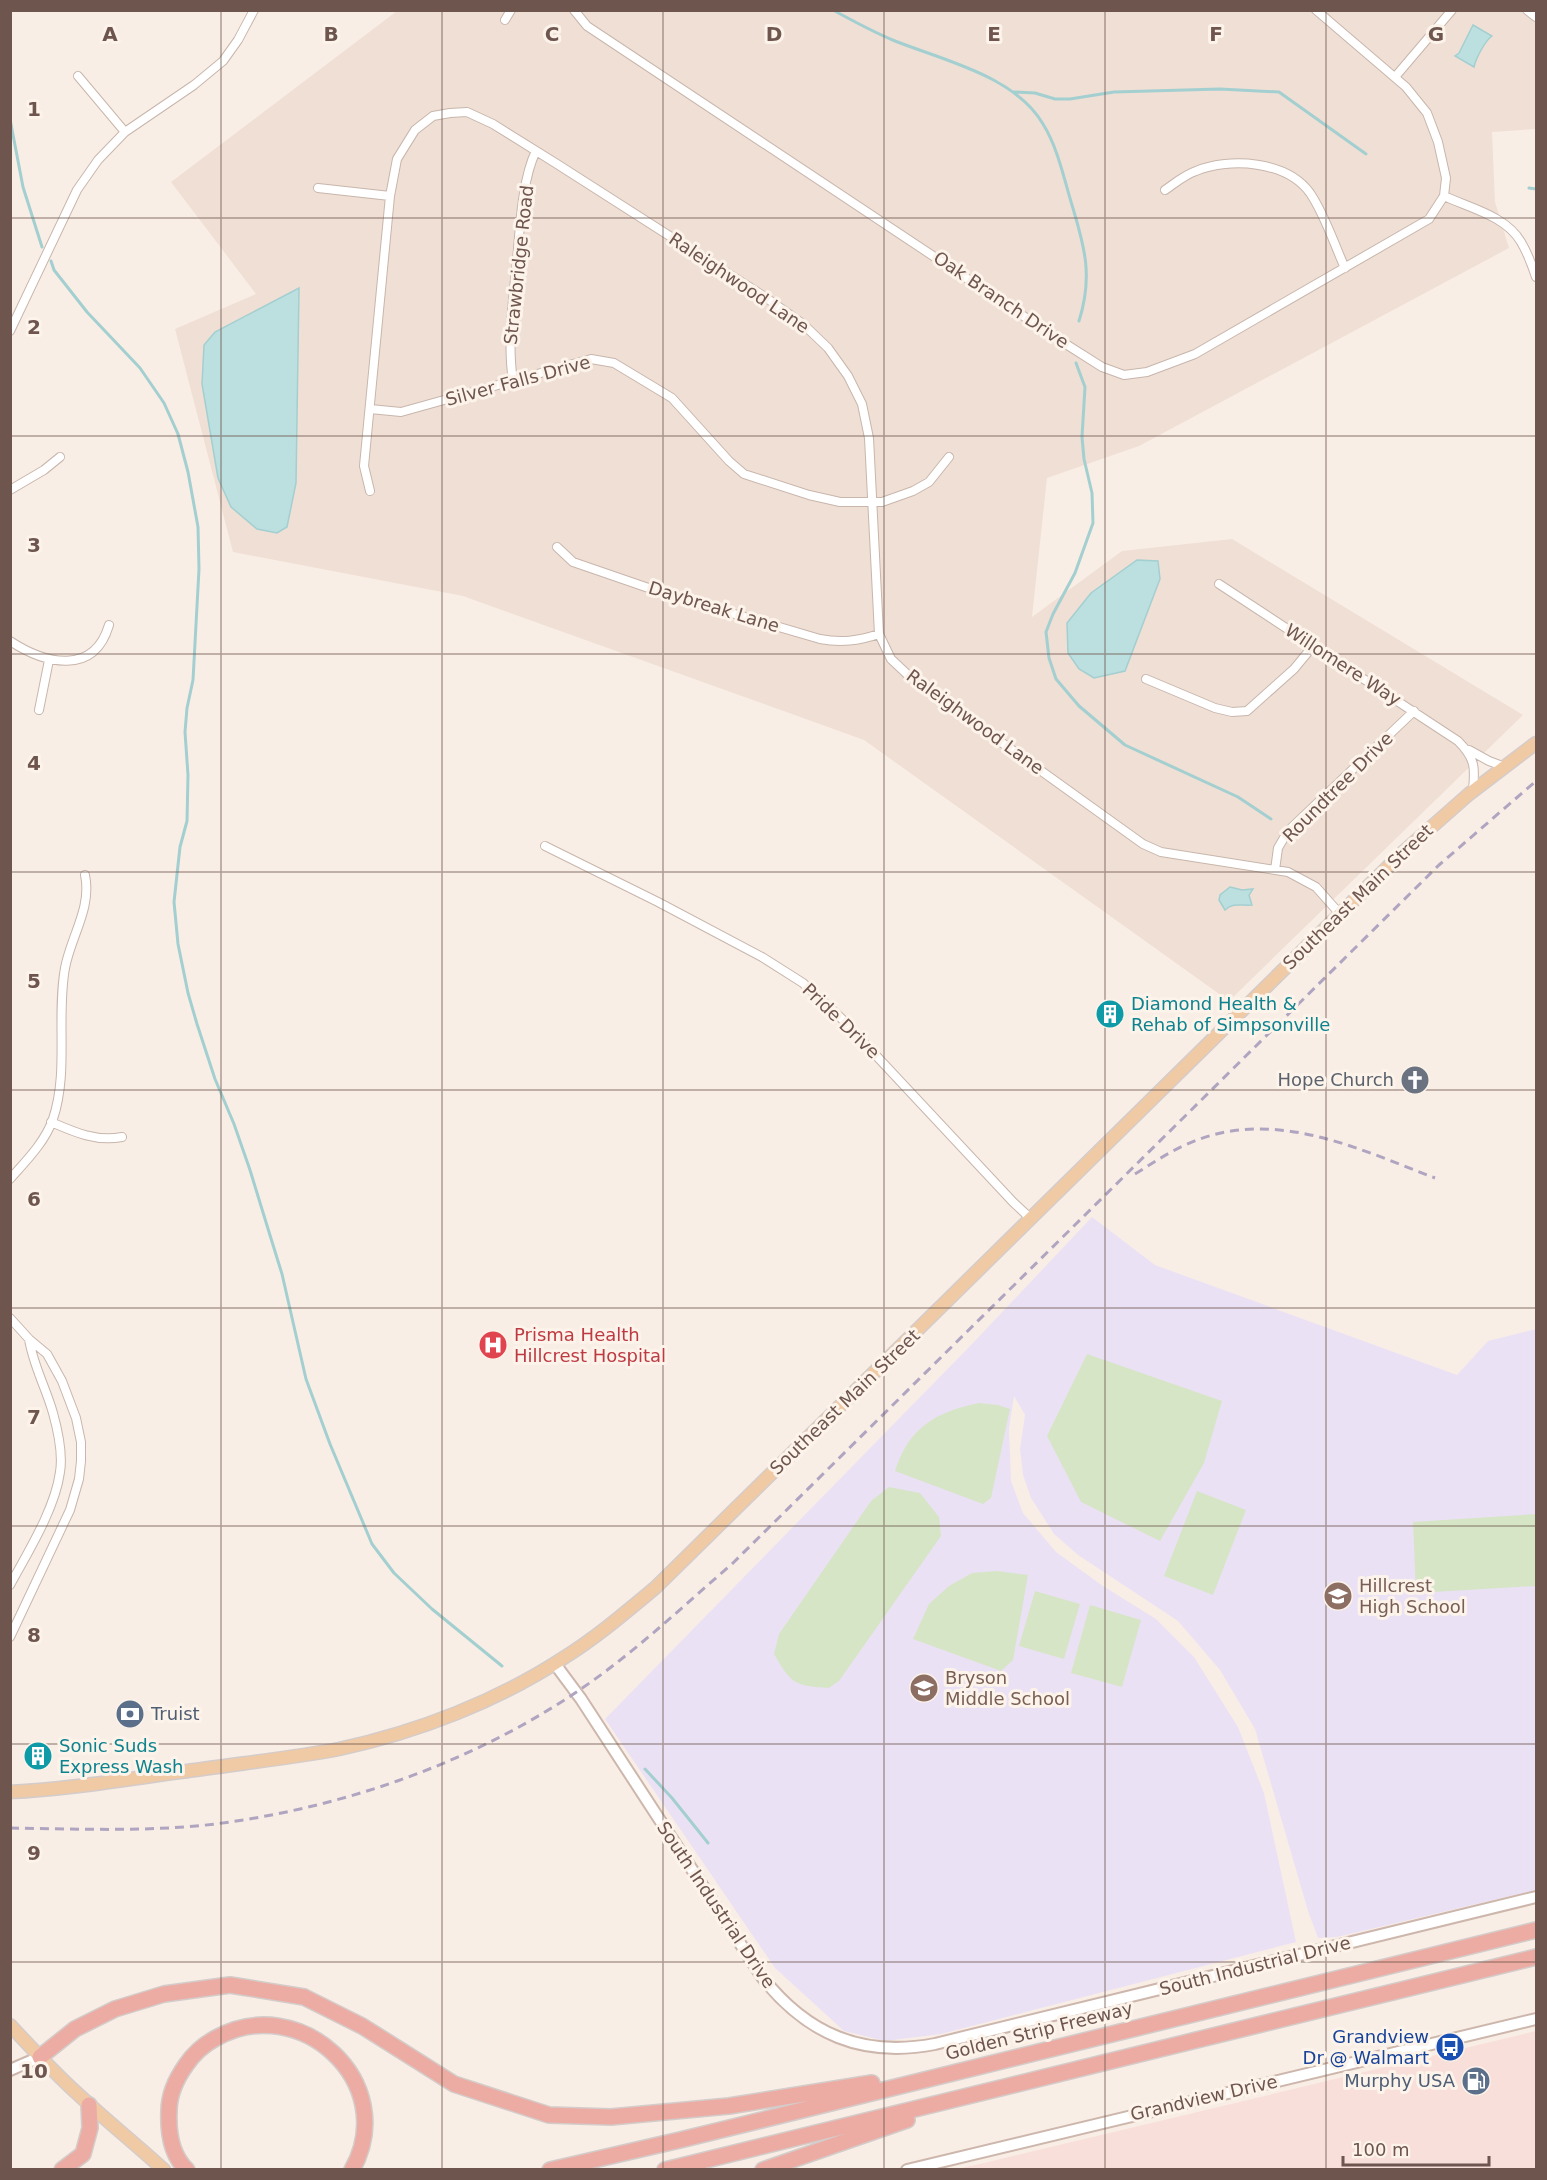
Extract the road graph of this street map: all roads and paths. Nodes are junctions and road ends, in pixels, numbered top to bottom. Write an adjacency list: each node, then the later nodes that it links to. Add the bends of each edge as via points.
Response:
1 (254, 10): 11 (street, via 223,61)
2 (511, 10): 8 (street)
3 (574, 10): 17 (street, Oak Branch Drive, via 587,26 1061,341 1102,367 1124,375 1147,372 1195,354)
4 (1316, 10): 10 (street)
5 (1452, 10): 10 (street)
6 (1527, 10): 7 (street)
7 (1536, 17)
8 (505, 20)
9 (78, 76): 11 (street)
10 (1395, 77): 16 (street, via 1427,113 1446,178)
11 (125, 132): 19 (street, via 77,190)
12 (536, 151): 15 (street, Raleighwood Lane, via 467,112 433,116 415,130 397,159); 20 (street, Strawbridge Road, via 519,232 510,341); 26 (street, Raleighwood Lane, via 765,297 828,348 862,404 869,438)
13 (318, 188): 15 (street)
14 (1165, 190): 17 (street, via 1197,170 1252,163 1276,168 1309,192)
15 (390, 196): 21 (street, Raleighwood Lane)
16 (1444, 196): 17 (street, Oak Branch Drive, via 1429,219); 18 (street, via 1509,227 1521,241)
17 (1344, 268)
18 (1536, 277)
19 (10, 331)
20 (513, 381): 21 (street, Silver Falls Drive, via 401,412); 26 (street, Silver Falls Drive, via 591,359 614,363 672,398 744,474 809,495 840,502)
21 (370, 409): 25 (street, Raleighwood Lane, via 364,466)
22 (60, 456): 24 (street)
23 (949, 457): 26 (street, Silver Falls Drive, via 929,482)
24 (10, 490)
25 (370, 491)
26 (872, 503): 30 (street, Raleighwood Lane)
27 (557, 547): 30 (street, Daybreak Lane, via 573,562 820,639 855,641)
28 (1219, 584): 32 (street, Willomere Way)
29 (109, 625): 33 (street, via 99,646 89,654 69,662)
30 (879, 634): 42 (street, Raleighwood Lane, via 891,658 909,676 1143,844 1161,852)
31 (10, 641): 33 (street)
32 (1313, 646): 34 (street, via 1294,669 1247,711 1215,708); 36 (street, Willomere Way)
33 (49, 660): 35 (street)
34 (1146, 679)
35 (39, 710)
36 (1414, 711): 38 (street, Willomere Way); 42 (street, Roundtree Drive, via 1288,831 1278,848)
37 (1536, 743): 39 (main road, Southeast Main Street)
38 (1465, 748): 39 (street, Willomere Way); 40 (street, via 1475,771)
39 (1505, 767): 40 (main road, Southeast Main Street)
40 (1473, 792): 44 (main road, Southeast Main Street)
41 (545, 846): 48 (street, Pride Drive, via 762,957 802,983 841,1018)
42 (1275, 870): 44 (street, Raleighwood Lane, via 1288,872 1316,887)
43 (86, 875): 45 (street, via 86,906 71,945 62,987 59,1097)
44 (1340, 914): 48 (main road, Southeast Main Street)
45 (51, 1122): 46 (street, via 88,1137); 47 (street, via 32,1155)
46 (122, 1137)
47 (10, 1179)
48 (1031, 1219): 53 (main road, Southeast Main Street, via 655,1588)
49 (10, 1318): 50 (street)
50 (29, 1339): 51 (street, via 32,1360 53,1413 60,1472 46,1514); 52 (street, via 47,1354 72,1402 81,1461 70,1510)
51 (10, 1585)
52 (10, 1637)
53 (555, 1664): 54 (main road, Southeast Main Street, via 444,1718 340,1748 86,1785); 55 (street, South Industrial Drive, via 772,1990 808,2022 833,2036 860,2044 903,2048 935,2044)
54 (10, 1792)
55 (1536, 1897)
56 (1536, 1930): 61 (highway, Golden Strip Freeway)
57 (1536, 1957): 63 (highway)
58 (1536, 2019): 72 (street, Grandview Drive)
59 (10, 2025): 60 (main road)
60 (40, 2057): 61 (highway, via 75,2029 115,2009 165,1994 230,1985 304,1997 362,2026 454,2084 549,2115 611,2117 729,2106); 62 (street); 64 (main road)
61 (993, 2062): 69 (highway, Golden Strip Freeway)
62 (10, 2070)
63 (996, 2089): 70 (highway); 71 (highway)
64 (89, 2105): 65 (highway, via 90,2128 83,2154); 66 (main road)
65 (62, 2169)
66 (164, 2169)
67 (188, 2169): 68 (highway, via 180,2163 168,2127 169,2104 177,2078 202,2046 225,2033 263,2025 313,2038 350,2071 359,2089 366,2133)
68 (352, 2169)
69 (550, 2169)
70 (665, 2169)
71 (763, 2169)
72 (907, 2169)

